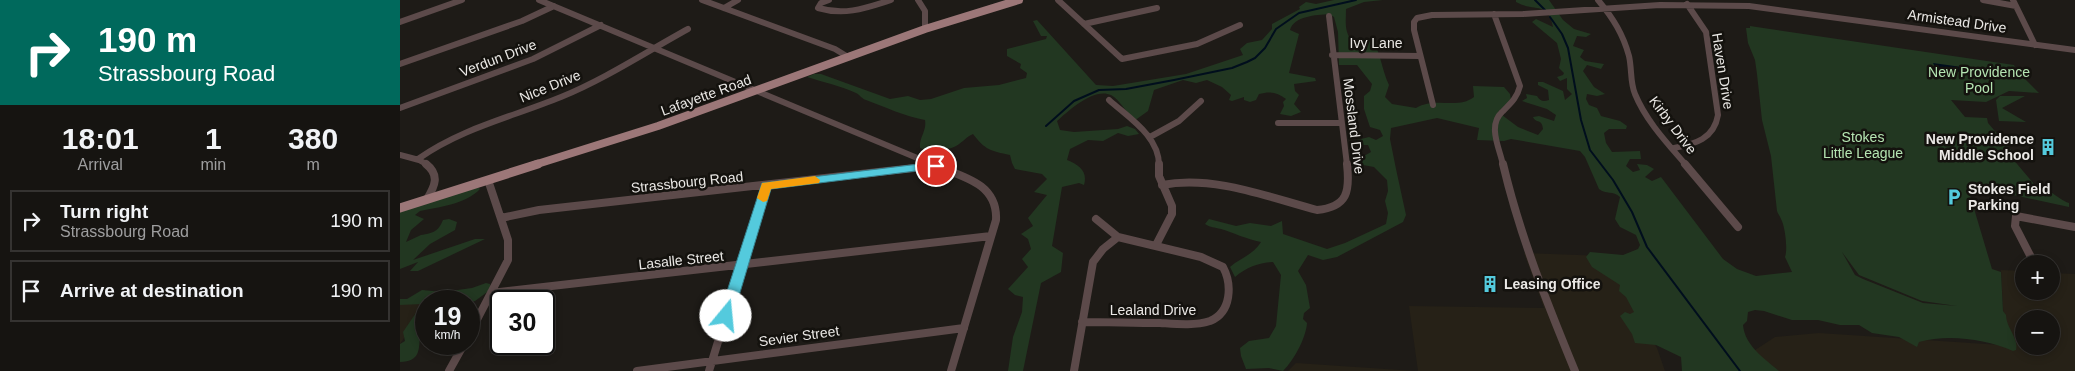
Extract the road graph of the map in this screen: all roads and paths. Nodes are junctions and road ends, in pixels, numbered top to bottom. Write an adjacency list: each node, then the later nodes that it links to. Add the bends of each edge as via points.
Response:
1 (462, 0): 20 (street)
2 (538, 0): 14 (street)
3 (702, 0): 15 (street)
4 (738, 0): 15 (street)
5 (829, 0): 6 (street, via 818,8 843,14)
6 (891, 0)
7 (918, 0): 25 (street, via 925,11)
8 (1019, 0): 25 (main road, Lafayette Road)
9 (1058, 0): 21 (street)
10 (1598, 0): 17 (street, Kirby Drive)
11 (1983, 0): 12 (street)
12 (2015, 3): 26 (street)
13 (1687, 4): 17 (street, Armistead Drive); 26 (street, Armistead Drive, via 1765,8); 41 (street, Haven Drive, via 1706,32 1718,124 1702,141)
14 (554, 6): 22 (street); 32 (street, via 522,21)
15 (724, 8): 31 (street)
16 (1157, 8): 21 (street)
17 (1605, 8): 18 (street, Armistead Drive); 41 (street, Kirby Drive, via 1622,34 1634,92 1641,107)
18 (1494, 14): 30 (street, Armistead Drive, via 1417,18 1414,30); 72 (street, via 1520,86 1519,95 1497,118 1495,126 1505,174 1529,254)
19 (1328, 16): 29 (street, Mossland Drive)
20 (400, 22)
21 (1084, 24): 23 (street, via 1122,59 1197,44)
22 (602, 25): 27 (street); 37 (street, Verdun Drive, via 533,59)
23 (1240, 25)
24 (688, 28): 27 (street, Nice Drive)
25 (925, 29): 31 (main road, Lafayette Road)
26 (2035, 45): 28 (street, Armistead Drive)
27 (655, 47): 33 (street); 43 (street, Nice Drive, via 574,91 462,132)
28 (2075, 50)
29 (1332, 55): 30 (street, Ivy Lane); 39 (street, Mossland Drive)
30 (1420, 56): 36 (street, Armistead Drive)
31 (848, 57): 33 (main road, Lafayette Road)
32 (400, 64)
33 (757, 91): 44 (street); 45 (main road, Lafayette Road)
34 (1109, 100): 40 (street)
35 (1201, 101): 40 (street, via 1179,121)
36 (1433, 105)
37 (400, 108)
38 (1278, 123): 39 (street)
39 (1341, 123): 46 (street, Mossland Drive, via 1349,189 1342,201 1327,209 1309,210 1208,182)
40 (1150, 137): 46 (street, via 1159,154)
41 (1674, 148): 52 (street, Kirby Drive)
42 (400, 155): 43 (street)
43 (418, 159): 48 (street, via 432,169 436,178)
44 (936, 166): 47 (street, Strassbourg Road); 54 (street, via 972,181 992,196 997,212)
45 (488, 180): 48 (main road, Lafayette Road); 50 (street)
46 (1162, 185): 56 (street, via 1172,206 1172,214)
47 (766, 186): 50 (street, Strassbourg Road, via 539,210); 58 (street)
48 (427, 199): 49 (main road, Lafayette Road)
49 (400, 208)
50 (501, 218): 59 (street, via 508,240 508,260)
51 (1096, 219): 55 (street)
52 (1738, 227)
53 (2075, 227): 57 (street, via 2016,216 2015,226)
54 (992, 236): 58 (street, Lasalle Street); 64 (street)
55 (1118, 236): 56 (street, Lealand Drive); 63 (street, via 1102,249 1093,262)
56 (1156, 245): 63 (street, Lealand Drive, via 1213,261 1223,267 1229,280 1229,294 1217,317 1196,324)
57 (2030, 255)
58 (742, 265): 60 (street, Lasalle Street); 66 (street)
59 (493, 290)
60 (519, 290)
61 (490, 297): 62 (street)
62 (480, 315)
63 (1082, 322): 71 (street)
64 (964, 328): 66 (street, Sevier Street); 70 (street)
65 (458, 355): 67 (street)
66 (712, 361): 68 (street, Sevier Street); 69 (street)
67 (449, 371)
68 (637, 371)
69 (709, 371)
70 (951, 371)
71 (1074, 371)
72 (1575, 371)

